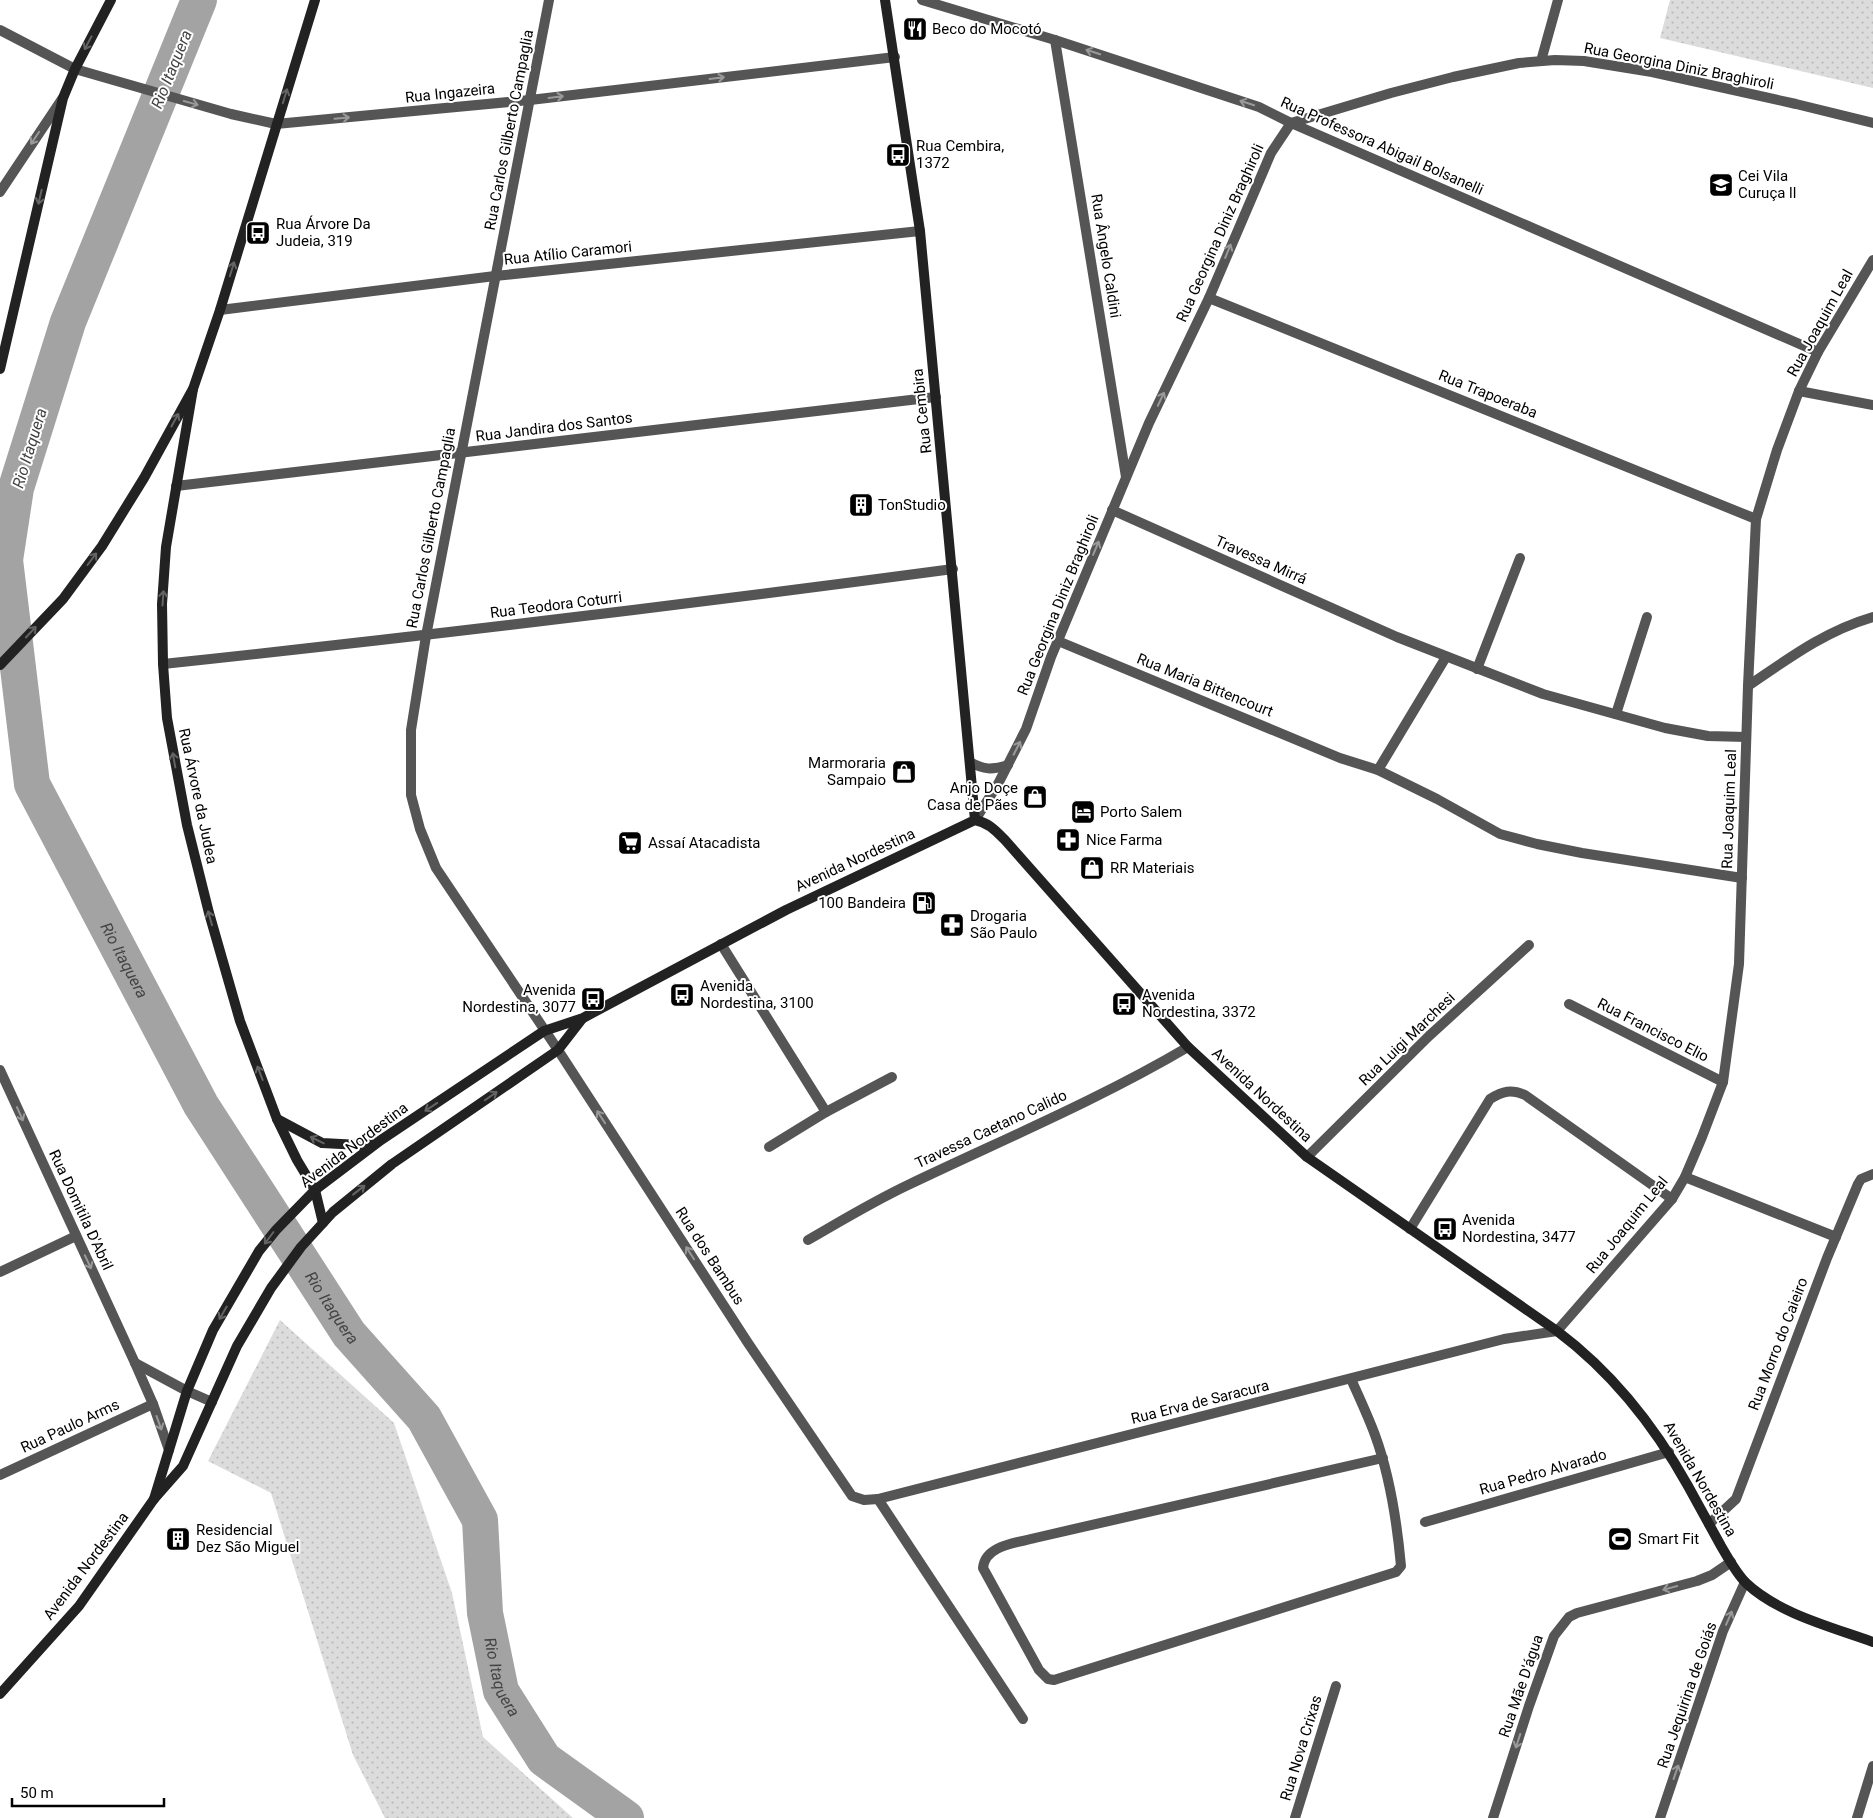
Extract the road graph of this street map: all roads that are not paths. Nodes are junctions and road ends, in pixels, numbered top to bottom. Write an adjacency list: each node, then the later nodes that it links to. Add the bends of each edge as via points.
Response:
1 (111, 0): 11 (main road, one-way to 11)
2 (315, 0): 16 (main road, one-way to 2)
3 (549, 0): 13 (street, Rua Carlos Gilberto Campaglia)
4 (885, 0): 9 (main road, Rua Cembira)
5 (922, 0): 8 (street, Rua Professora Abigail Bolsanelli)
6 (1558, 0): 10 (street)
7 (0, 30): 11 (street, Rua Ingazeira)
8 (1055, 40): 14 (street, Rua Professora Abigail Bolsanelli, one-way to 8, via 1259,107); 30 (street, Rua Ângelo Caldini)
9 (894, 58): 13 (street, Rua Ingazeira, one-way to 9); 18 (main road, Rua Cembira)
10 (1541, 61): 14 (street, Rua Georgina Diniz Braghiroli, via 1453,77); 15 (street, Rua Georgina Diniz Braghiroli, via 1584,61 1652,72)
11 (75, 69): 12 (main road); 16 (street, Rua Ingazeira, one-way to 16)
12 (62, 98): 17 (street, one-way to 17); 24 (main road, one-way to 24)
13 (530, 100): 16 (street, Rua Ingazeira, one-way to 13); 20 (street, Rua Carlos Gilberto Campaglia)
14 (1291, 123): 21 (street, Rua Georgina Diniz Braghiroli, one-way to 14, via 1270,153); 23 (street, Rua Professora Abigail Bolsanelli)
15 (1873, 123)
16 (276, 124): 22 (main road, one-way to 16)
17 (0, 190)
18 (920, 231): 20 (street, Rua Atílio Caramori); 27 (main road, Rua Cembira)
19 (1873, 260): 23 (street, Rua Joaquim Leal)
20 (495, 276): 22 (street, Rua Atílio Caramori); 29 (street, Rua Carlos Gilberto Campaglia)
21 (1209, 298): 30 (street, Rua Georgina Diniz Braghiroli, one-way to 21); 33 (street, Rua Trapoeraba)
22 (220, 310): 25 (main road)
23 (1818, 352): 26 (street, Rua Joaquim Leal)
24 (0, 369)
25 (193, 389): 31 (main road, Rua Árvore da Judea); 42 (main road, one-way to 25, via 63,598 102,546)
26 (1799, 391): 28 (street); 33 (street, Rua Joaquim Leal)
27 (936, 397): 29 (street, Rua Jandira dos Santos); 35 (main road, Rua Cembira)
28 (1873, 405)
29 (460, 453): 31 (street, Rua Jandira dos Santos); 38 (street, Rua Carlos Gilberto Campaglia)
30 (1126, 477): 32 (street, Rua Georgina Diniz Braghiroli)
31 (176, 486): 41 (main road, Rua Árvore da Judea, one-way to 31, via 162,604 166,547)
32 (1112, 510): 39 (street, Rua Georgina Diniz Braghiroli, one-way to 32); 40 (street, Travessa Mirrá)
33 (1756, 519): 44 (street, Rua Joaquim Leal)
34 (1520, 558): 43 (street)
35 (953, 569): 38 (street, Rua Teodora Coturri); 47 (main road, Rua Cembira)
36 (1647, 617): 45 (street)
37 (1873, 617): 44 (street, via 1819,639)
38 (426, 636): 41 (street, Rua Teodora Coturri); 56 (street, Rua Carlos Gilberto Campaglia, via 411,730 414,811 436,868)
39 (1058, 641): 48 (street, Rua Georgina Diniz Braghiroli, one-way to 39, via 1026,729); 49 (street, Rua Maria Bittencourt, via 1340,758)
40 (1446, 657): 43 (street, Travessa Mirrá); 49 (street)
41 (163, 664): 63 (main road, Rua Árvore da Judea, one-way to 41, via 240,1021 207,904 175,768)
42 (0, 665)
43 (1477, 669): 45 (street, Travessa Mirrá, via 1543,694)
44 (1748, 686): 46 (street, Rua Joaquim Leal)
45 (1616, 714): 46 (street, Travessa Mirrá, via 1708,736)
46 (1746, 737): 51 (street, Rua Joaquim Leal)
47 (970, 762): 48 (street, via 993,770); 50 (main road, Rua Cembira)
48 (1008, 765): 50 (street, Rua Georgina Diniz Braghiroli)
49 (1378, 770): 51 (street, Rua Maria Bittencourt, via 1500,834 1582,853)
50 (975, 820): 52 (main road, Avenida Nordestina); 57 (main road, Avenida Nordestina, via 992,826)
51 (1742, 878): 61 (street, Rua Joaquim Leal, via 1739,964)
52 (721, 944): 55 (main road, Avenida Nordestina); 62 (street)
53 (1529, 945): 66 (street, Rua Luigi Marchesi, via 1429,1036)
54 (1569, 1004): 61 (street, Rua Francisco Elio)
55 (582, 1018): 56 (main road, Avenida Nordestina); 58 (main road, Avenida Nordestina)
56 (544, 1031): 58 (street, Rua dos Bambus); 64 (main road, Avenida Nordestina, one-way to 64)
57 (1188, 1047): 66 (main road, Avenida Nordestina); 75 (street, Travessa Caetano Calido, via 1047,1120 906,1186)
58 (558, 1050): 71 (main road, Avenida Nordestina, one-way to 58, via 392,1164); 87 (street, Rua dos Bambus, one-way to 58)
59 (0, 1070): 73 (street, Rua Domitila D'Abril, one-way to 73)
60 (892, 1077): 62 (street)
61 (1722, 1082): 68 (street, Rua Joaquim Leal)
62 (826, 1112): 65 (street)
63 (277, 1119): 64 (main road, one-way to 63, via 360,1145 322,1143); 69 (main road, Rua Árvore da Judea)
64 (381, 1140): 69 (main road, Avenida Nordestina)
65 (769, 1147)
66 (1308, 1157): 72 (main road, Avenida Nordestina)
67 (1873, 1174): 74 (street, Rua Morro do Caieiro, via 1858,1184)
68 (1685, 1177): 70 (street, Rua Joaquim Leal); 74 (street)
69 (315, 1190): 71 (main road, Rua Árvore da Judea); 80 (main road, Avenida Nordestina, one-way to 80, via 276,1230 247,1271 213,1330)
70 (1672, 1199): 72 (street, via 1526,1095 1515,1091 1502,1092 1490,1099); 77 (street, Rua Joaquim Leal)
71 (320, 1227): 81 (main road, Avenida Nordestina, via 271,1288 236,1346)
72 (1410, 1229): 77 (main road, Avenida Nordestina)
73 (76, 1236): 76 (street); 78 (street, Rua Domitila D'Abril, one-way to 78)
74 (1836, 1237): 91 (street, Rua Morro do Caieiro, via 1736,1500)
75 (808, 1240)
76 (0, 1272)
77 (1557, 1331): 79 (street, Rua Erva de Saracura, via 1504,1339); 84 (main road, Avenida Nordestina, via 1630,1399)
78 (135, 1363): 80 (street); 82 (street, Rua Domitila D'Abril)
79 (1351, 1379): 85 (street); 89 (street, Rua Erva de Saracura)
80 (187, 1391): 81 (street); 83 (main road, Avenida Nordestina)
81 (212, 1402): 88 (main road, Avenida Nordestina, via 184,1466)
82 (152, 1404): 83 (street, Rua Domitila D'Abril, one-way to 83); 86 (street, Rua Paulo Arms)
83 (169, 1450): 88 (main road, Avenida Nordestina)
84 (1669, 1452): 90 (street, Rua Pedro Alvarado); 91 (main road, Avenida Nordestina)
85 (1383, 1458): 85 (street, via 998,1548 988,1554 983,1568 1039,1670 1054,1680 1396,1572 1401,1566 1400,1555)
86 (0, 1475)
87 (852, 1496): 89 (street, Rua Erva de Saracura)
88 (154, 1499): 96 (main road, Avenida Nordestina, via 79,1606)
89 (878, 1500): 97 (street)
90 (1425, 1522)
91 (1709, 1524): 92 (main road, Avenida Nordestina)
92 (1730, 1562): 93 (main road, Avenida Nordestina); 100 (street, Rua Mãe D'água, one-way to 100, via 1697,1581 1569,1617 1554,1636)
93 (1745, 1582): 94 (main road, Avenida Nordestina, via 1765,1598 1806,1618); 101 (street, Rua Jequirina de Goiás, one-way to 93, via 1723,1631)
94 (1873, 1642)
95 (1336, 1686): 99 (street, Rua Nova Crixas)
96 (0, 1694)
97 (1022, 1719)
98 (1873, 1766): 102 (street)
99 (1295, 1818)
100 (1493, 1818)
101 (1660, 1818)
102 (1857, 1818)

